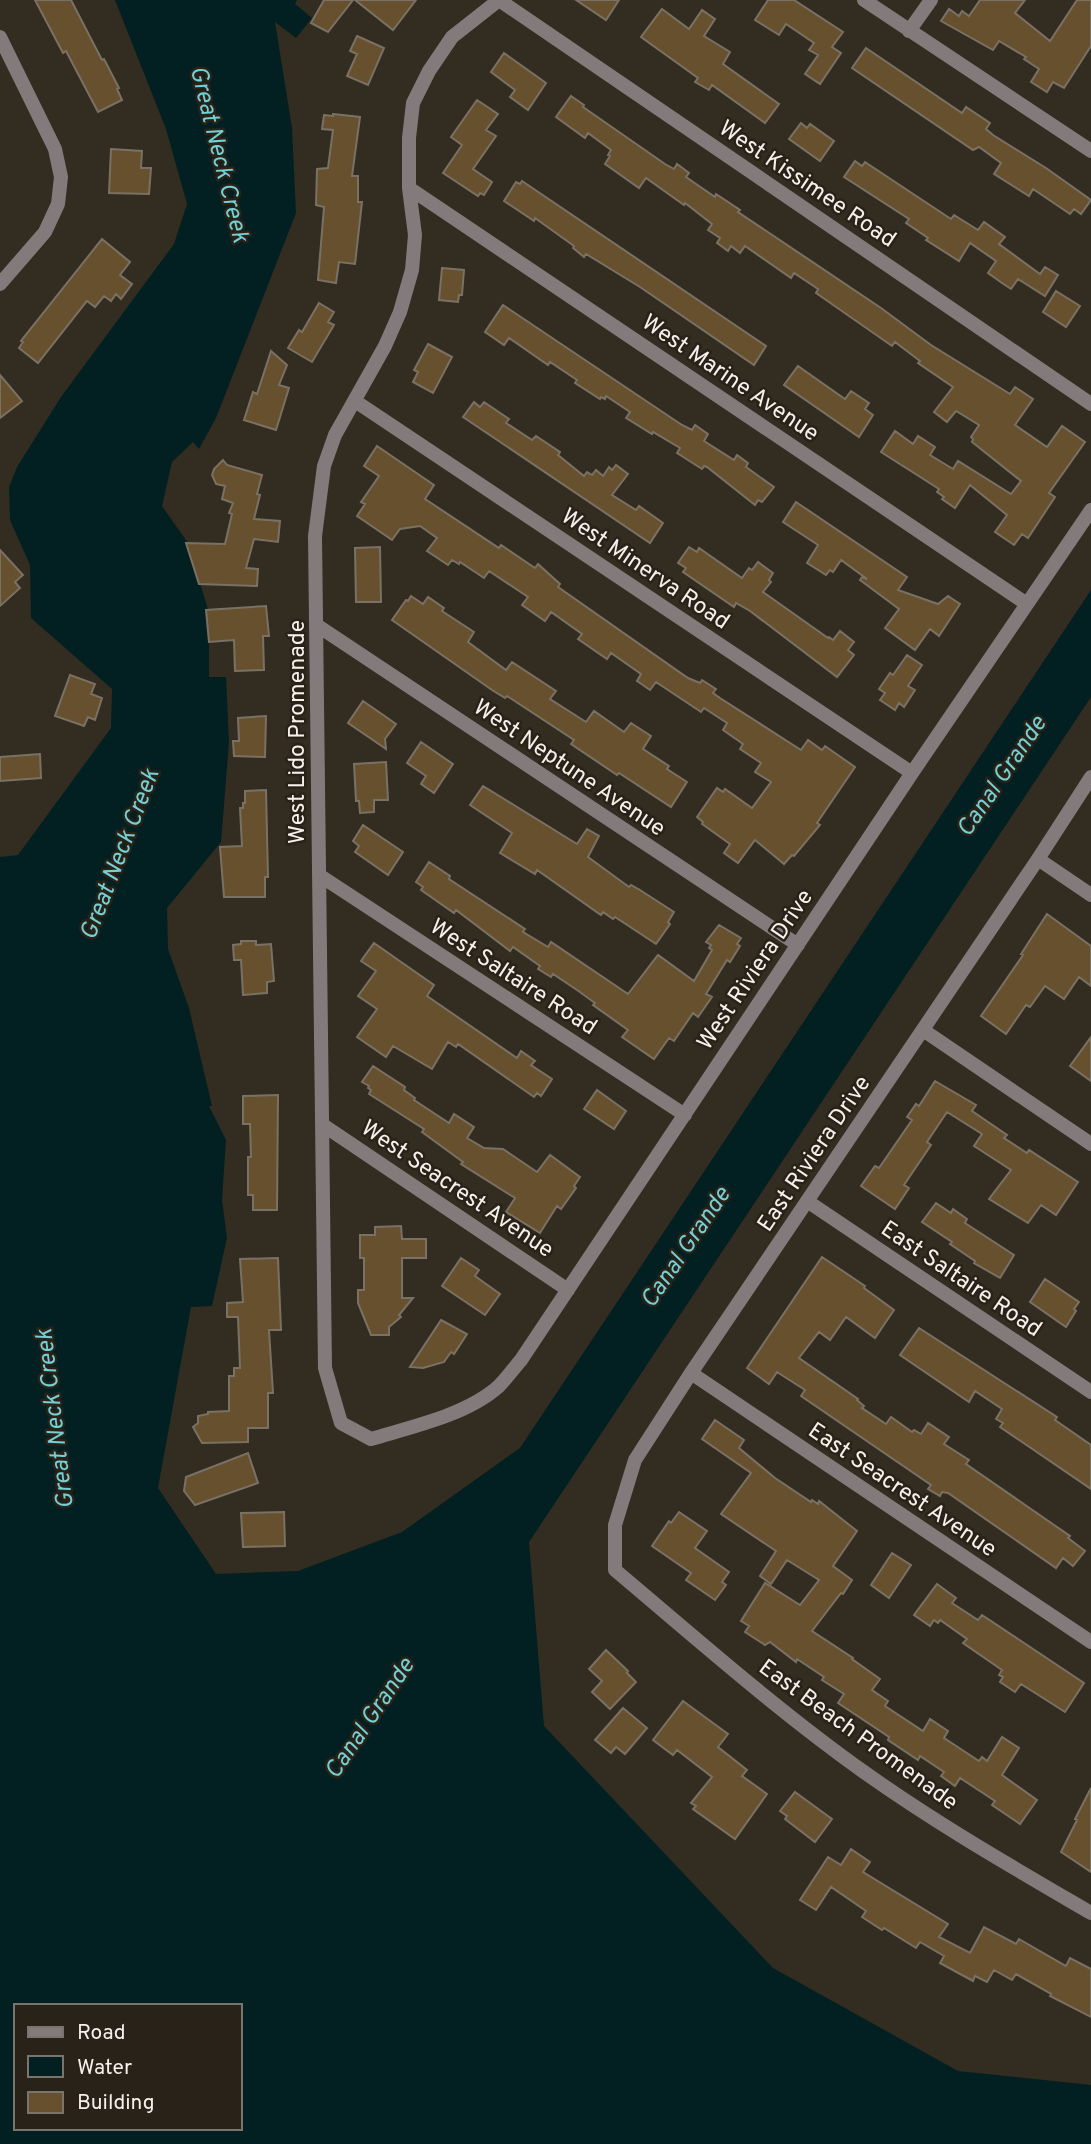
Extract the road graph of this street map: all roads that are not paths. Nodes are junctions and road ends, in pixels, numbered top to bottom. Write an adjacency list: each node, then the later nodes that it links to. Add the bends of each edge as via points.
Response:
1 (499, 0): 7 (street, West Lido Promenade, via 452,37 413,103); 10 (street, West Kissimee Road)
2 (864, 0): 4 (street)
3 (931, 0): 4 (street)
4 (909, 31): 6 (street)
5 (0, 37): 8 (street, via 55,149 61,177 58,204 45,232)
6 (1088, 144)
7 (409, 188): 9 (street, West Lido Promenade, via 415,235 412,270 400,312); 12 (street, West Marine Avenue)
8 (0, 284)
9 (355, 401): 13 (street, West Lido Promenade, via 324,466 315,536); 14 (street, West Minerva Road)
10 (1091, 404)
11 (1091, 510): 12 (street, West Riviera Drive)
12 (1027, 604): 14 (street, West Riviera Drive)
13 (318, 626): 17 (street, West Lido Promenade); 19 (street, West Neptune Avenue)
14 (912, 773): 19 (street, West Riviera Drive)
15 (1091, 777): 16 (street, East Riviera Drive)
16 (1038, 859): 18 (street); 20 (street, East Riviera Drive)
17 (319, 875): 21 (street, West Saltaire Road); 22 (street, West Lido Promenade)
18 (1091, 895)
19 (798, 945): 21 (street, West Riviera Drive)
20 (923, 1030): 23 (street); 24 (street, East Riviera Drive)
21 (685, 1115): 25 (street, West Riviera Drive)
22 (323, 1125): 25 (street, West Seacrest Avenue); 28 (street, West Lido Promenade, via 325,1368 341,1423 371,1439)
23 (1091, 1144)
24 (807, 1201): 26 (street, East Riviera Drive); 27 (street, East Saltaire Road)
25 (568, 1290): 28 (street, West Riviera Drive, via 497,1387)
26 (691, 1373): 29 (street, East Riviera Drive, via 635,1460 615,1525); 30 (street, East Seacrest Avenue)
27 (1091, 1392)
28 (428, 1423)
29 (615, 1570): 31 (street, East Beach Promenade, via 783,1711 864,1772 965,1839)
30 (1091, 1642)
31 (1091, 1913)

